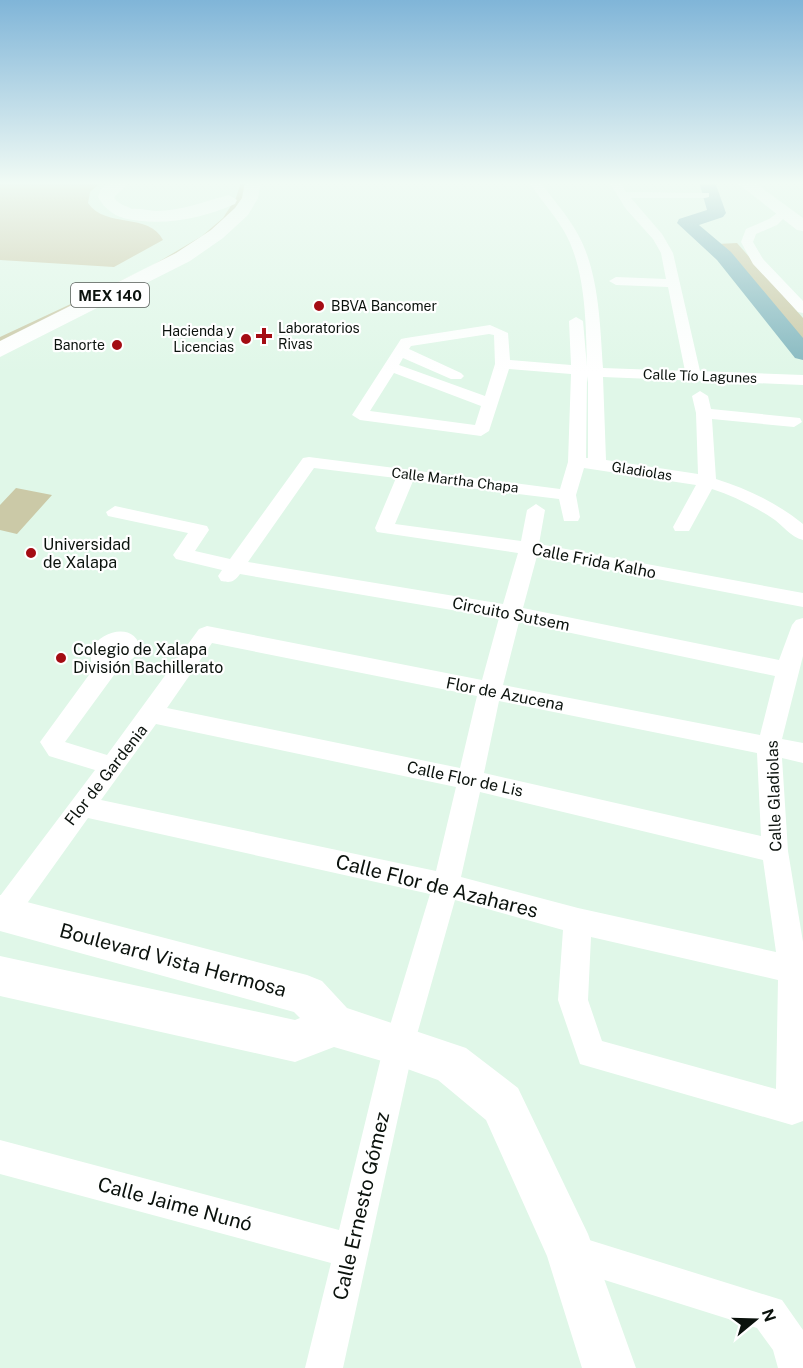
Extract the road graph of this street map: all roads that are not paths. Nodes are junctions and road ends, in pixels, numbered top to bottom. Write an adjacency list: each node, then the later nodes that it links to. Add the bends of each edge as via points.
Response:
1 (173, 246): 9 (highway, MEX 140)
2 (200, 246): 10 (highway, MEX 140)
3 (578, 246): 14 (street, via 580,311)
4 (663, 246): 7 (street)
5 (749, 246): 8 (street, via 758,261)
6 (616, 281): 7 (street)
7 (674, 283): 15 (street)
8 (803, 309)
9 (0, 329)
10 (0, 350)
11 (400, 351): 12 (street, via 406,342 490,329 501,333); 13 (street); 18 (street)
12 (504, 364): 14 (street, Calle Tío Lagunes); 18 (street)
13 (389, 366): 18 (street); 18 (street, via 360,415 481,431)
14 (588, 371): 15 (street, Calle Tío Lagunes); 21 (street); 22 (street)
15 (694, 377): 16 (street, Calle Tío Lagunes)
16 (803, 380)
17 (700, 396): 19 (street)
18 (493, 399)
19 (704, 413): 20 (street); 24 (street)
20 (794, 422)
21 (577, 462): 22 (street, Gladiolas); 25 (street)
22 (597, 464): 24 (street, Gladiolas)
23 (407, 474): 25 (street, Calle Martha Chapa); 31 (street, Calle Frida Kalho, via 384,528); 32 (street, Calle Martha Chapa, via 309,462)
24 (707, 481): 29 (street); 30 (street, via 766,504)
25 (567, 495): 28 (street)
26 (536, 510): 31 (street, Calle Ernesto Gómez)
27 (115, 512): 32 (street, Circuito Sutsem, via 200,530 183,555)
28 (571, 518)
29 (681, 527)
30 (803, 534)
31 (528, 548): 33 (street, Calle Frida Kalho); 34 (street, Calle Ernesto Gómez)
32 (230, 573): 34 (street, Circuito Sutsem)
33 (803, 600)
34 (512, 613): 38 (street, Circuito Sutsem); 39 (street, Calle Ernesto Gómez)
35 (803, 625): 38 (street, Calle Gladiolas)
36 (207, 634): 39 (street, Flor de Azucena); 40 (street, Flor de Gardenia)
37 (106, 669): 43 (street, via 52,746)
38 (787, 670): 41 (street, Calle Gladiolas)
39 (490, 691): 41 (street, Flor de Azucena); 44 (street, Calle Ernesto Gómez)
40 (153, 714): 43 (street, Flor de Gardenia); 44 (street, Calle Flor de Lis)
41 (770, 746): 42 (street, Flor de Azucena); 46 (street, Calle Gladiolas)
42 (803, 753)
43 (112, 766): 45 (street, Flor de Gardenia)
44 (472, 780): 46 (street, Calle Flor de Lis); 47 (street, Calle Ernesto Gómez)
45 (80, 806): 47 (street, Calle Flor de Azahares); 48 (street, Flor de Gardenia)
46 (775, 851): 50 (street, Calle Gladiolas)
47 (446, 885): 49 (street, Calle Flor de Azahares); 53 (street, Calle Ernesto Gómez)
48 (1, 914): 52 (street, Boulevard Vista Hermosa, via 307,995)
49 (578, 921): 50 (street, Calle Flor de Azahares); 50 (street, via 573,1000 591,1053 792,1109)
50 (793, 970)
51 (0, 976): 52 (street, via 295,1041)
52 (334, 1026): 53 (street)
53 (399, 1045): 55 (street, Calle Ernesto Gómez); 56 (street, via 451,1063 502,1104)
54 (0, 1157): 55 (street, Calle Jaime Nunó)
55 (351, 1251): 58 (street, Calle Ernesto Gómez)
56 (570, 1252): 57 (street); 59 (street, via 769,1313 789,1341)
57 (606, 1365)
58 (324, 1368)
59 (796, 1368)

